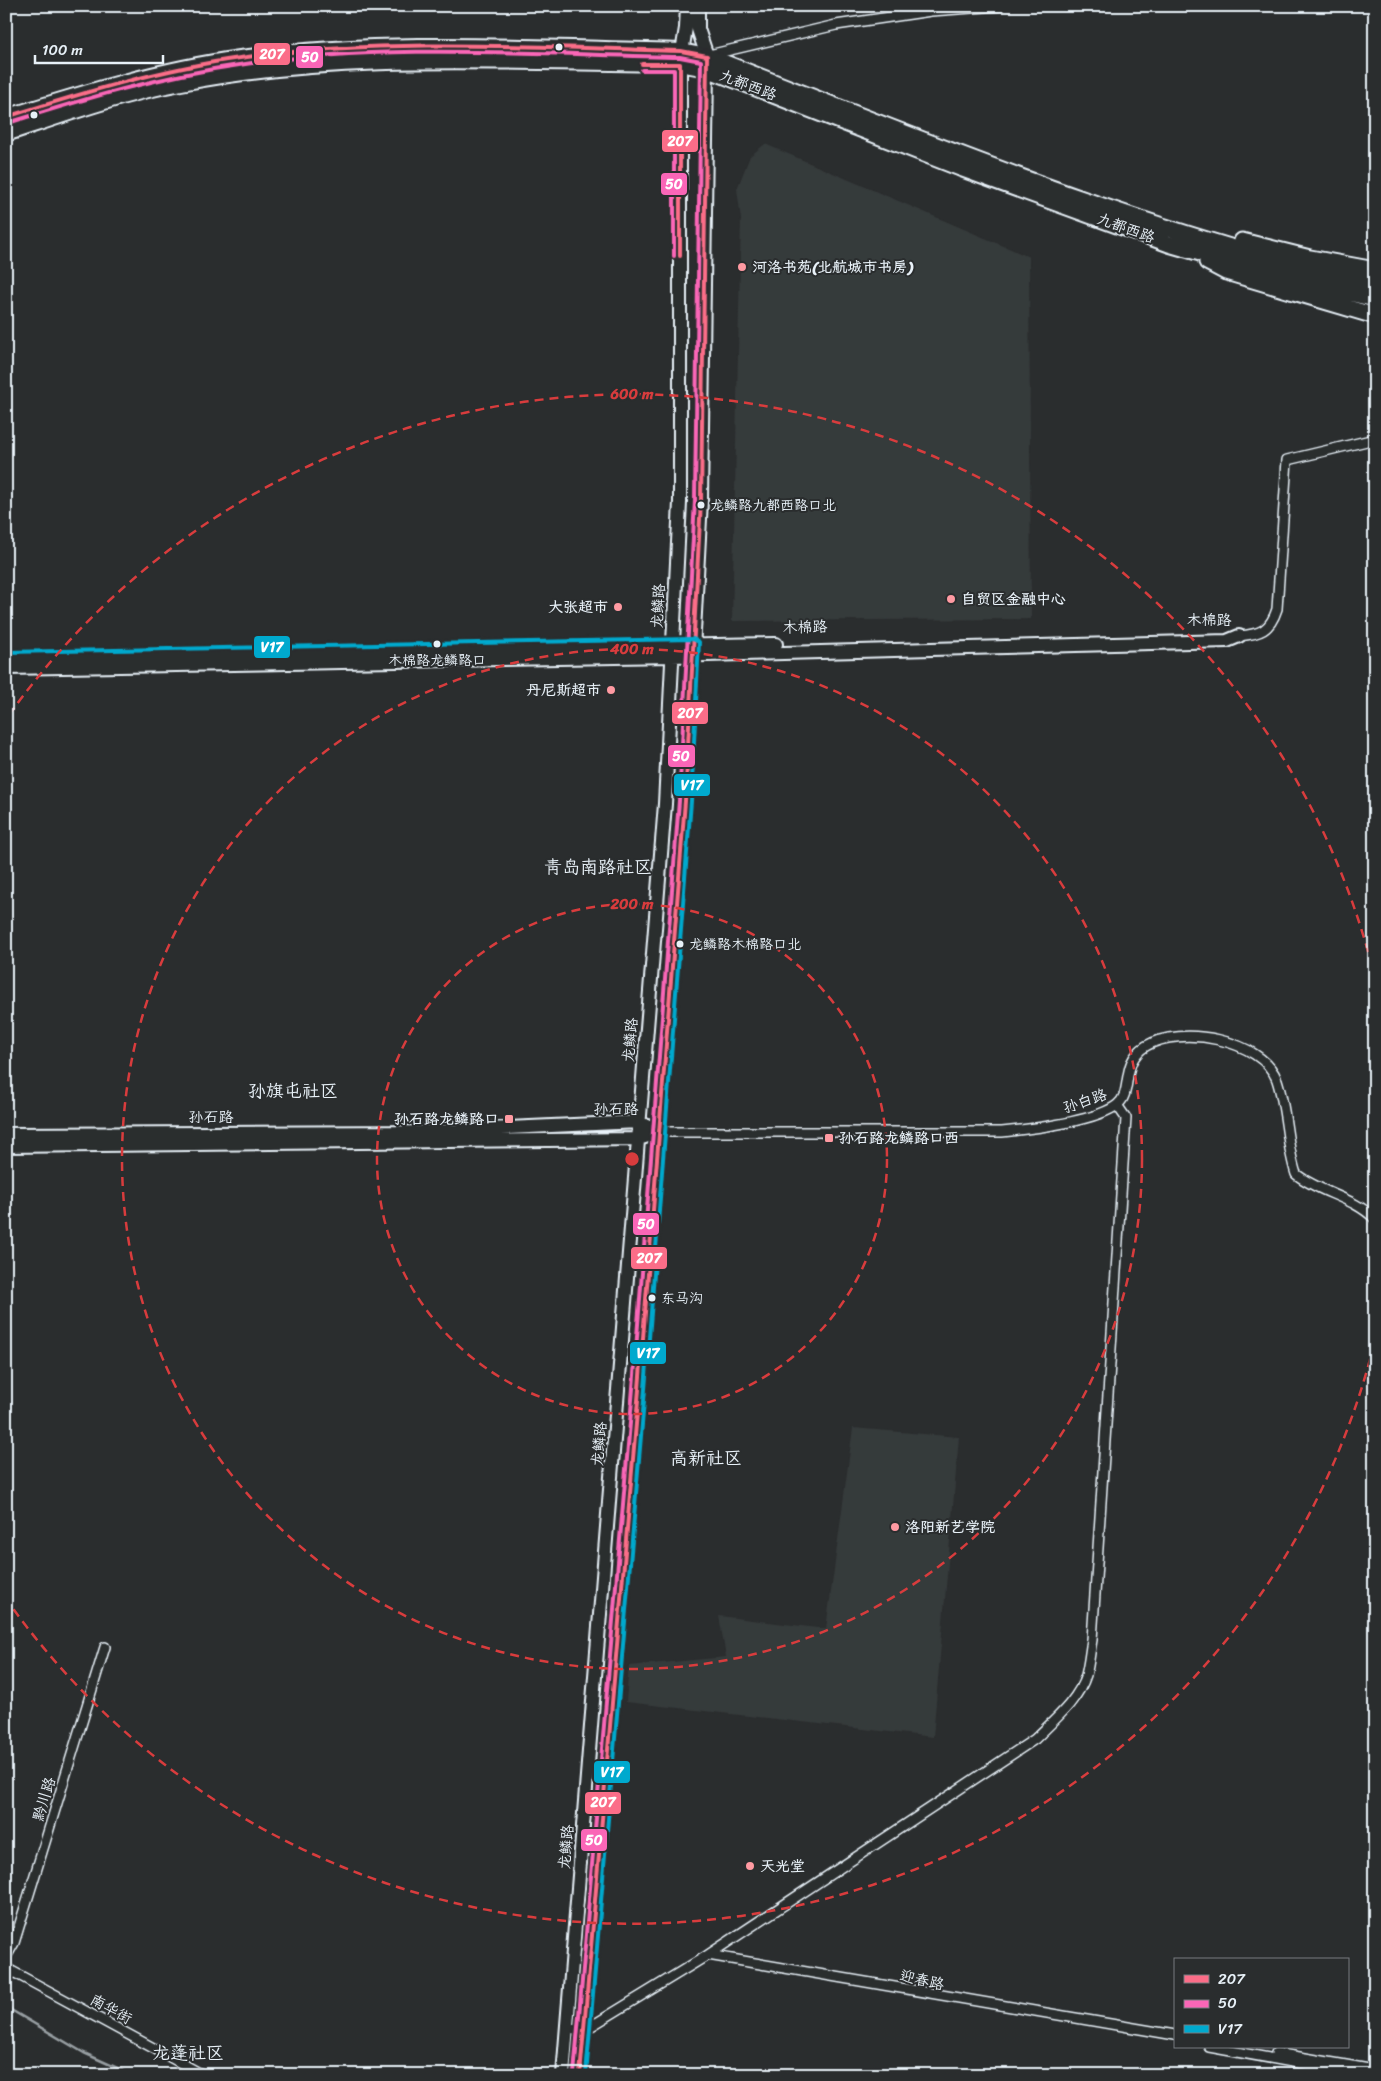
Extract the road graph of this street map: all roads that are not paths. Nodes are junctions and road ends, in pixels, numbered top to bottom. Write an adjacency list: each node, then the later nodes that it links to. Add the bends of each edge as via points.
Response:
1 (687, 6): 4 (main road, 龙鳞路)
2 (698, 6): 5 (main road, via 698,28)
3 (1000, 6): 5 (street, via 931,11 836,25)
4 (680, 58): 5 (main road, 九都西路); 6 (main road, 九都西路, via 382,47 240,58 108,86); 7 (main road, 九都西路, via 362,63 241,73 179,83 111,100); 17 (main road, 龙鳞路, via 680,502)
5 (707, 62): 8 (highway, 九都西路); 9 (highway, 九都西路, via 960,168); 16 (main road, via 701,500)
6 (6, 117)
7 (6, 134)
8 (1136, 217): 10 (highway, via 1170,220 1310,258); 11 (highway, 九都西路, via 1266,259)
9 (1169, 244): 12 (highway, 九都西路, via 1294,280); 13 (highway, via 1226,272)
10 (1375, 270)
11 (1375, 285)
12 (1375, 299)
13 (1375, 316)
14 (1375, 438): 15 (street, via 1287,460 1277,609 1273,621 1264,630)
15 (1239, 636): 16 (main road, 木棉路, via 1226,641)
16 (693, 650): 17 (main road, 木棉路); 22 (main road, via 685,801)
17 (672, 651): 18 (main road, 木棉路); 19 (main road, 木棉路); 21 (main road, 龙鳞路, via 665,804)
18 (6, 658)
19 (6, 668)
20 (1117, 1105): 22 (street, 孙白路, via 1048,1127 1002,1132); 26 (street, 孙白路, via 1124,1097 1129,1063 1145,1047 1164,1039 1210,1038 1256,1054 1269,1066 1277,1080 1296,1174 1363,1209); 28 (street, via 1126,1118 1092,1640 1086,1675 1079,1691 1035,1739)
21 (639, 1122): 22 (main road, 孙石路); 23 (main road, 孙石路, via 421,1132); 24 (main road, 龙鳞路)
22 (659, 1132): 24 (main road, 孙石路); 33 (main road)
23 (6, 1134)
24 (638, 1139): 25 (main road, 孙石路); 32 (main road, 龙鳞路)
25 (6, 1146)
26 (1375, 1219)
27 (105, 1647): 29 (street, 黔川路, via 14,1943)
28 (708, 1955): 31 (street); 33 (street)
29 (6, 1957)
30 (6, 1968): 40 (street, 南华街)
31 (889, 1987): 34 (street, 迎春路); 35 (street, 迎春路)
32 (567, 2028): 33 (street); 41 (main road, 龙鳞路)
33 (585, 2030): 42 (main road)
34 (1174, 2035)
35 (1174, 2041)
36 (1215, 2048): 38 (street)
37 (1248, 2048): 38 (street)
38 (1351, 2070): 39 (street)
39 (1369, 2072)
40 (203, 2075)
41 (563, 2075)
42 (580, 2075)

